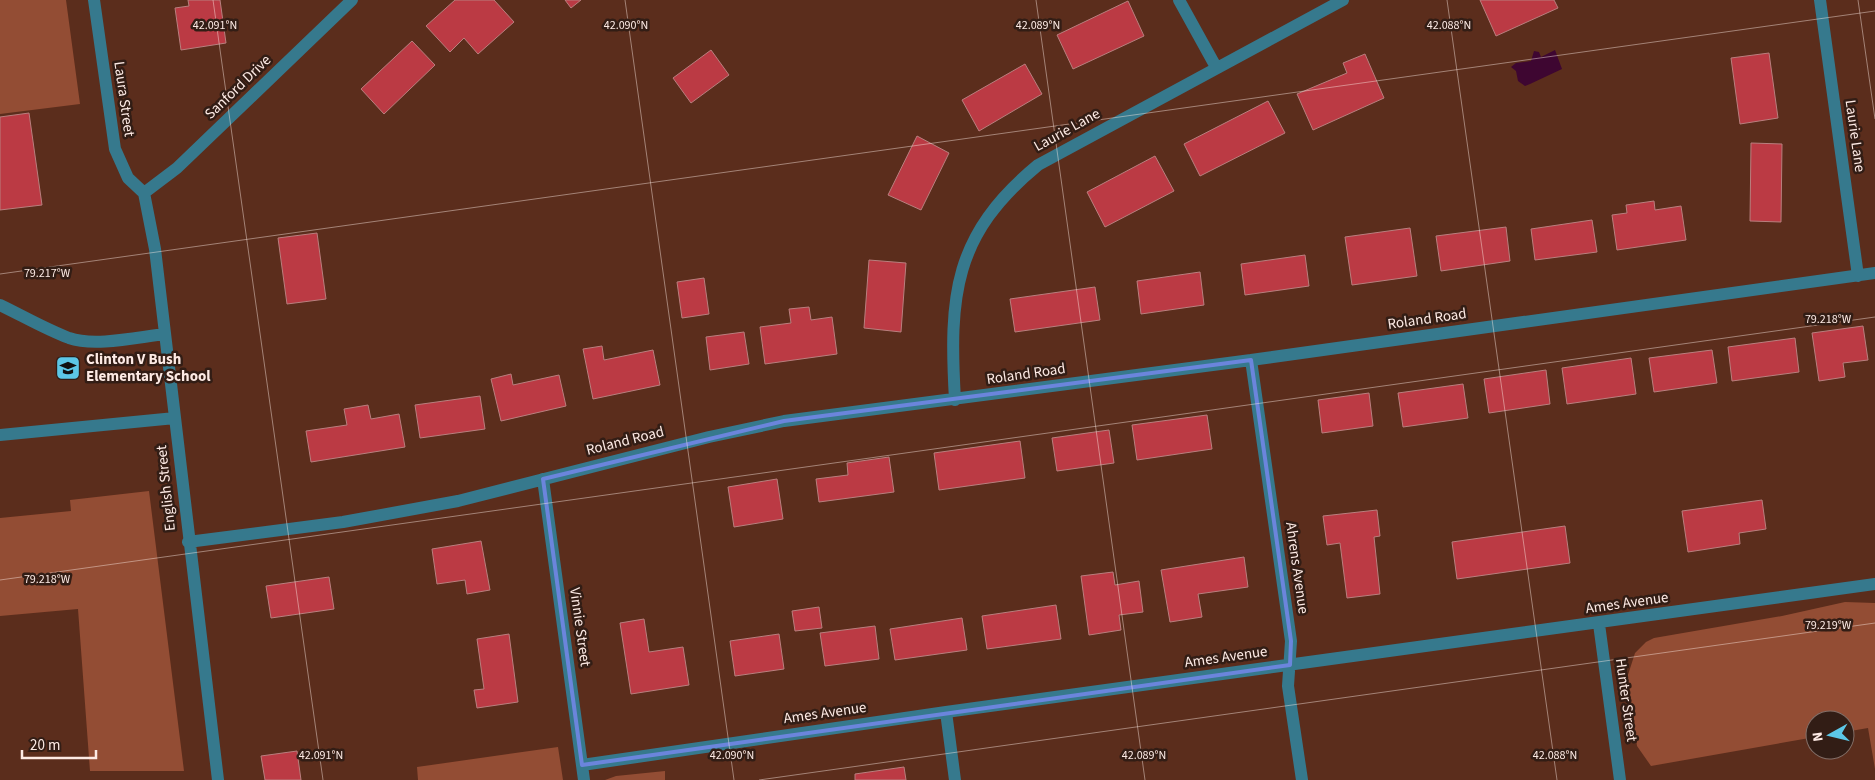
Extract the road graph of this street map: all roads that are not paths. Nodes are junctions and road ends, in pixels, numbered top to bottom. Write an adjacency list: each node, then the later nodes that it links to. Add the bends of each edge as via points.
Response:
1 (94, 0): 7 (street, Laura Street, via 115,149 128,178)
2 (352, 0): 7 (street, Sanford Drive, via 177,168)
3 (1179, 0): 6 (street)
4 (1343, 0): 6 (street, Laurie Lane)
5 (1820, 0): 9 (street, Laurie Lane)
6 (1216, 67): 13 (street, Laurie Lane, via 1038,165 1011,187 991,211 971,245 958,282 952,324)
7 (144, 194): 11 (street, English Street, via 155,249)
8 (1875, 273): 9 (street, Roland Road)
9 (1858, 276): 12 (street, Roland Road)
10 (0, 305): 11 (street, via 69,338 115,340)
11 (165, 334): 14 (street, English Street)
12 (1251, 360): 13 (street, Roland Road); 20 (street, Ahrens Avenue, via 1291,641)
13 (955, 400): 16 (street, Roland Road, via 784,422 709,437)
14 (175, 418): 15 (street); 17 (street, English Street)
15 (0, 435)
16 (543, 479): 17 (street, Roland Road, via 404,512); 22 (street, Vinnie Street)
17 (188, 542): 23 (street, English Street)
18 (1875, 584): 19 (street, Ames Avenue)
19 (1599, 624): 20 (street, Ames Avenue); 27 (street, Hunter Street)
20 (1290, 665): 21 (street, Ames Avenue); 26 (street, Ahrens Avenue, via 1288,686)
21 (946, 712): 22 (street, Ames Avenue); 25 (street)
22 (582, 765): 24 (street, Vinnie Street)
23 (218, 780)
24 (584, 780)
25 (955, 780)
26 (1302, 780)
27 (1620, 780)

